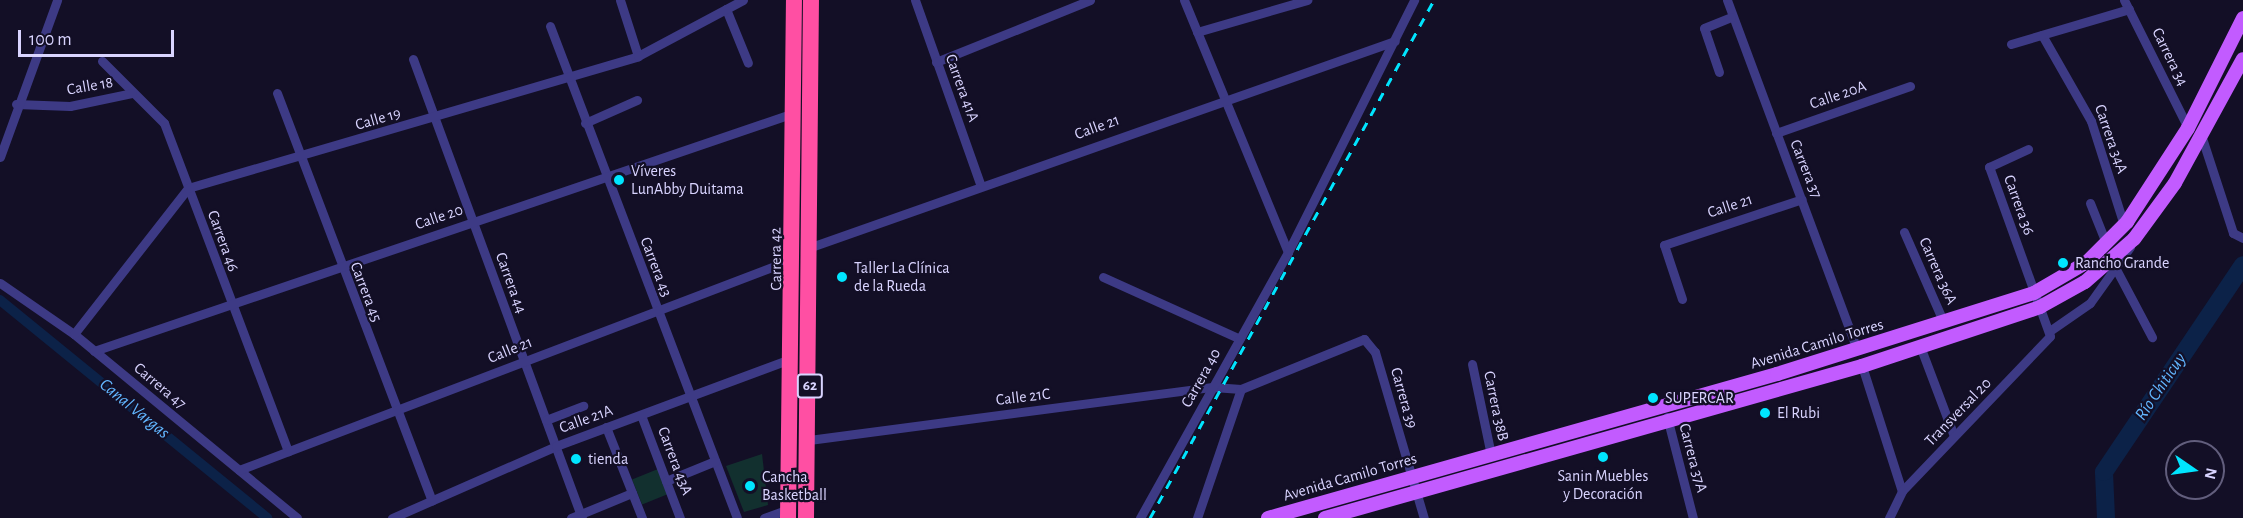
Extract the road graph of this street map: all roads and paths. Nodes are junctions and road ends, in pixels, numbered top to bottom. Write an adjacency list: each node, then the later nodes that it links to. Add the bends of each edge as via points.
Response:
1 (57, 0): 34 (street)
2 (620, 0): 21 (street)
3 (743, 0): 13 (street, Calle 19)
4 (794, 0): 35 (highway, Carrera 42 / 62)
5 (811, 0): 55 (highway, 62)
6 (915, 0): 25 (street, Carrera 41A)
7 (1090, 0): 25 (street)
8 (1184, 0): 17 (street)
9 (1307, 0): 17 (street)
10 (1414, 0): 19 (street, Carrera 40)
11 (1727, 0): 14 (street, Carrera 37)
12 (2126, 4): 18 (street); 38 (street, Carrera 34)
13 (726, 9): 21 (street, Calle 19); 26 (street)
14 (1731, 17): 27 (street, via 1704,28); 39 (street, Carrera 37)
15 (2243, 18): 38 (main road, Avenida Camilo Torres)
16 (550, 26): 28 (street, Carrera 43)
17 (1197, 32): 32 (street)
18 (2042, 35): 20 (street); 50 (street, Carrera 34A, via 2091,121)
19 (1395, 41): 32 (street, Calle 21); 56 (street, Carrera 40)
20 (2011, 44)
21 (638, 56): 28 (street, Calle 19)
22 (413, 58): 36 (street, Carrera 44)
23 (2243, 58): 40 (main road, Avenida Camilo Torres)
24 (102, 61): 30 (street, Carrera 46)
25 (936, 62): 45 (street, Carrera 41A)
26 (748, 63)
27 (1719, 72)
28 (567, 78): 36 (street, Calle 19); 37 (street, Carrera 43)
29 (1910, 86): 39 (street, Calle 20A)
30 (132, 93): 34 (street, Calle 18, via 70,106); 46 (street, Carrera 46, via 164,123)
31 (277, 93): 43 (street, Carrera 45)
32 (1224, 98): 45 (street, Calle 21); 56 (street)
33 (637, 100): 37 (street)
34 (16, 104): 42 (street)
35 (794, 113): 44 (street, Calle 20); 57 (highway, Carrera 42 / 62)
36 (432, 119): 43 (street, Calle 19); 49 (street, Carrera 44)
37 (585, 123): 44 (street, Carrera 43)
38 (2188, 128): 50 (main road, Avenida Camilo Torres)
39 (1776, 133): 47 (street, Carrera 37)
40 (2202, 138): 52 (street, via 2233,233); 53 (main road, Avenida Camilo Torres)
41 (2028, 149): 62 (street, Carrera 36, via 1989,167)
42 (0, 157)
43 (300, 157): 46 (street, Calle 19); 58 (street, Carrera 45)
44 (606, 176): 49 (street, Calle 20); 66 (street, Carrera 43)
45 (981, 186): 55 (street, Calle 21)
46 (188, 188): 64 (street, Carrera 46); 69 (street)
47 (1802, 198): 63 (street, Calle 21, via 1667,243 1664,250); 73 (street, Carrera 37)
48 (2090, 203): 54 (street)
49 (472, 221): 58 (street, Calle 20); 76 (street, Carrera 44)
50 (2124, 225): 54 (main road, Avenida Camilo Torres)
51 (1904, 232): 67 (street, Carrera 36A)
52 (2243, 238)
53 (2134, 239): 59 (street, Transversal 20); 65 (main road, Avenida Camilo Torres, via 2085,282)
54 (2106, 243): 62 (main road, Avenida Camilo Torres, via 2086,262)
55 (811, 246): 90 (highway, 62)
56 (1288, 252): 71 (street, Carrera 40)
57 (793, 260): 66 (street, Calle 21); 75 (highway, Carrera 42 / 62)
58 (340, 268): 64 (street, Calle 20); 84 (street, Carrera 45)
59 (2117, 271): 68 (street, Transversal 20, via 2079,313); 70 (street)
60 (1103, 277): 71 (street)
61 (0, 283): 69 (street, Carrera 47)
62 (2034, 293): 65 (street); 67 (main road, Avenida Camilo Torres)
63 (1682, 299)
64 (231, 304): 74 (street, Calle 20); 92 (street, Carrera 46)
65 (2040, 306): 68 (street); 72 (main road, Avenida Camilo Torres)
66 (656, 309): 76 (street, Calle 21); 81 (street, Carrera 43)
67 (1944, 323): 73 (main road, Avenida Camilo Torres)
68 (2051, 330): 89 (street, Transversal 20, via 2048,342)
69 (74, 334): 74 (street, Carrera 47)
70 (2152, 337)
71 (1239, 339): 79 (street, Carrera 40)
72 (1920, 346): 78 (main road, Avenida Camilo Torres); 89 (street)
73 (1857, 349): 83 (main road, Avenida Camilo Torres)
74 (94, 351): 95 (street, Carrera 47)
75 (794, 357): 81 (street, Calle 21A); 102 (highway, Carrera 42 / 62)
76 (523, 361): 84 (street, Calle 21); 86 (street, Carrera 44)
77 (1472, 364): 93 (street, Carrera 38B)
78 (1862, 366): 87 (main road, Avenida Camilo Torres); 98 (street)
79 (1213, 387): 80 (street, Calle 21C); 90 (street, Calle 21C); 111 (street, Carrera 40)
80 (1241, 389): 96 (street, Carrera 39, via 1364,339 1372,344); 112 (street)
81 (690, 396): 85 (street, Calle 21A); 94 (street, Carrera 43)
82 (583, 406): 86 (street)
83 (1664, 406): 87 (street, Carrera 37A); 93 (main road, Avenida Camilo Torres)
84 (395, 412): 92 (street, Calle 21); 101 (street, Carrera 45)
85 (641, 415): 88 (street, Calle 21A); 97 (street, Carrera 43A)
86 (546, 420): 91 (street, Carrera 44)
87 (1668, 422): 99 (main road, Avenida Camilo Torres); 116 (street, Carrera 37A)
88 (606, 427): 91 (street, Calle 21A); 100 (street)
89 (1954, 436): 98 (street, Transversal 20)
90 (808, 440): 110 (highway, 62)
91 (556, 446): 101 (street, Calle 21A); 103 (street, Carrera 44)
92 (288, 451): 95 (street, Calle 21)
93 (1491, 455): 96 (main road, Avenida Camilo Torres)
94 (715, 461): 97 (street); 108 (street, Carrera 43)
95 (239, 470): 104 (street, Carrera 47)
96 (1411, 477): 99 (street, Carrera 39); 113 (main road, Avenida Camilo Torres)
97 (666, 481): 107 (street, Carrera 43A)
98 (1902, 491): 117 (street, Transversal 20)
99 (1417, 493): 114 (main road, Avenida Camilo Torres); 115 (street, Carrera 39)
100 (632, 494): 103 (street); 106 (street)
101 (432, 500): 105 (street, Calle 21A)
102 (789, 514): 109 (street)
103 (578, 517)
104 (297, 518)
105 (392, 518)
106 (642, 518)
107 (680, 518)
108 (737, 518)
109 (764, 518)
110 (806, 518)
111 (1140, 518)
112 (1197, 518)
113 (1268, 518)
114 (1325, 518)
115 (1424, 518)
116 (1693, 518)
117 (1889, 518)

